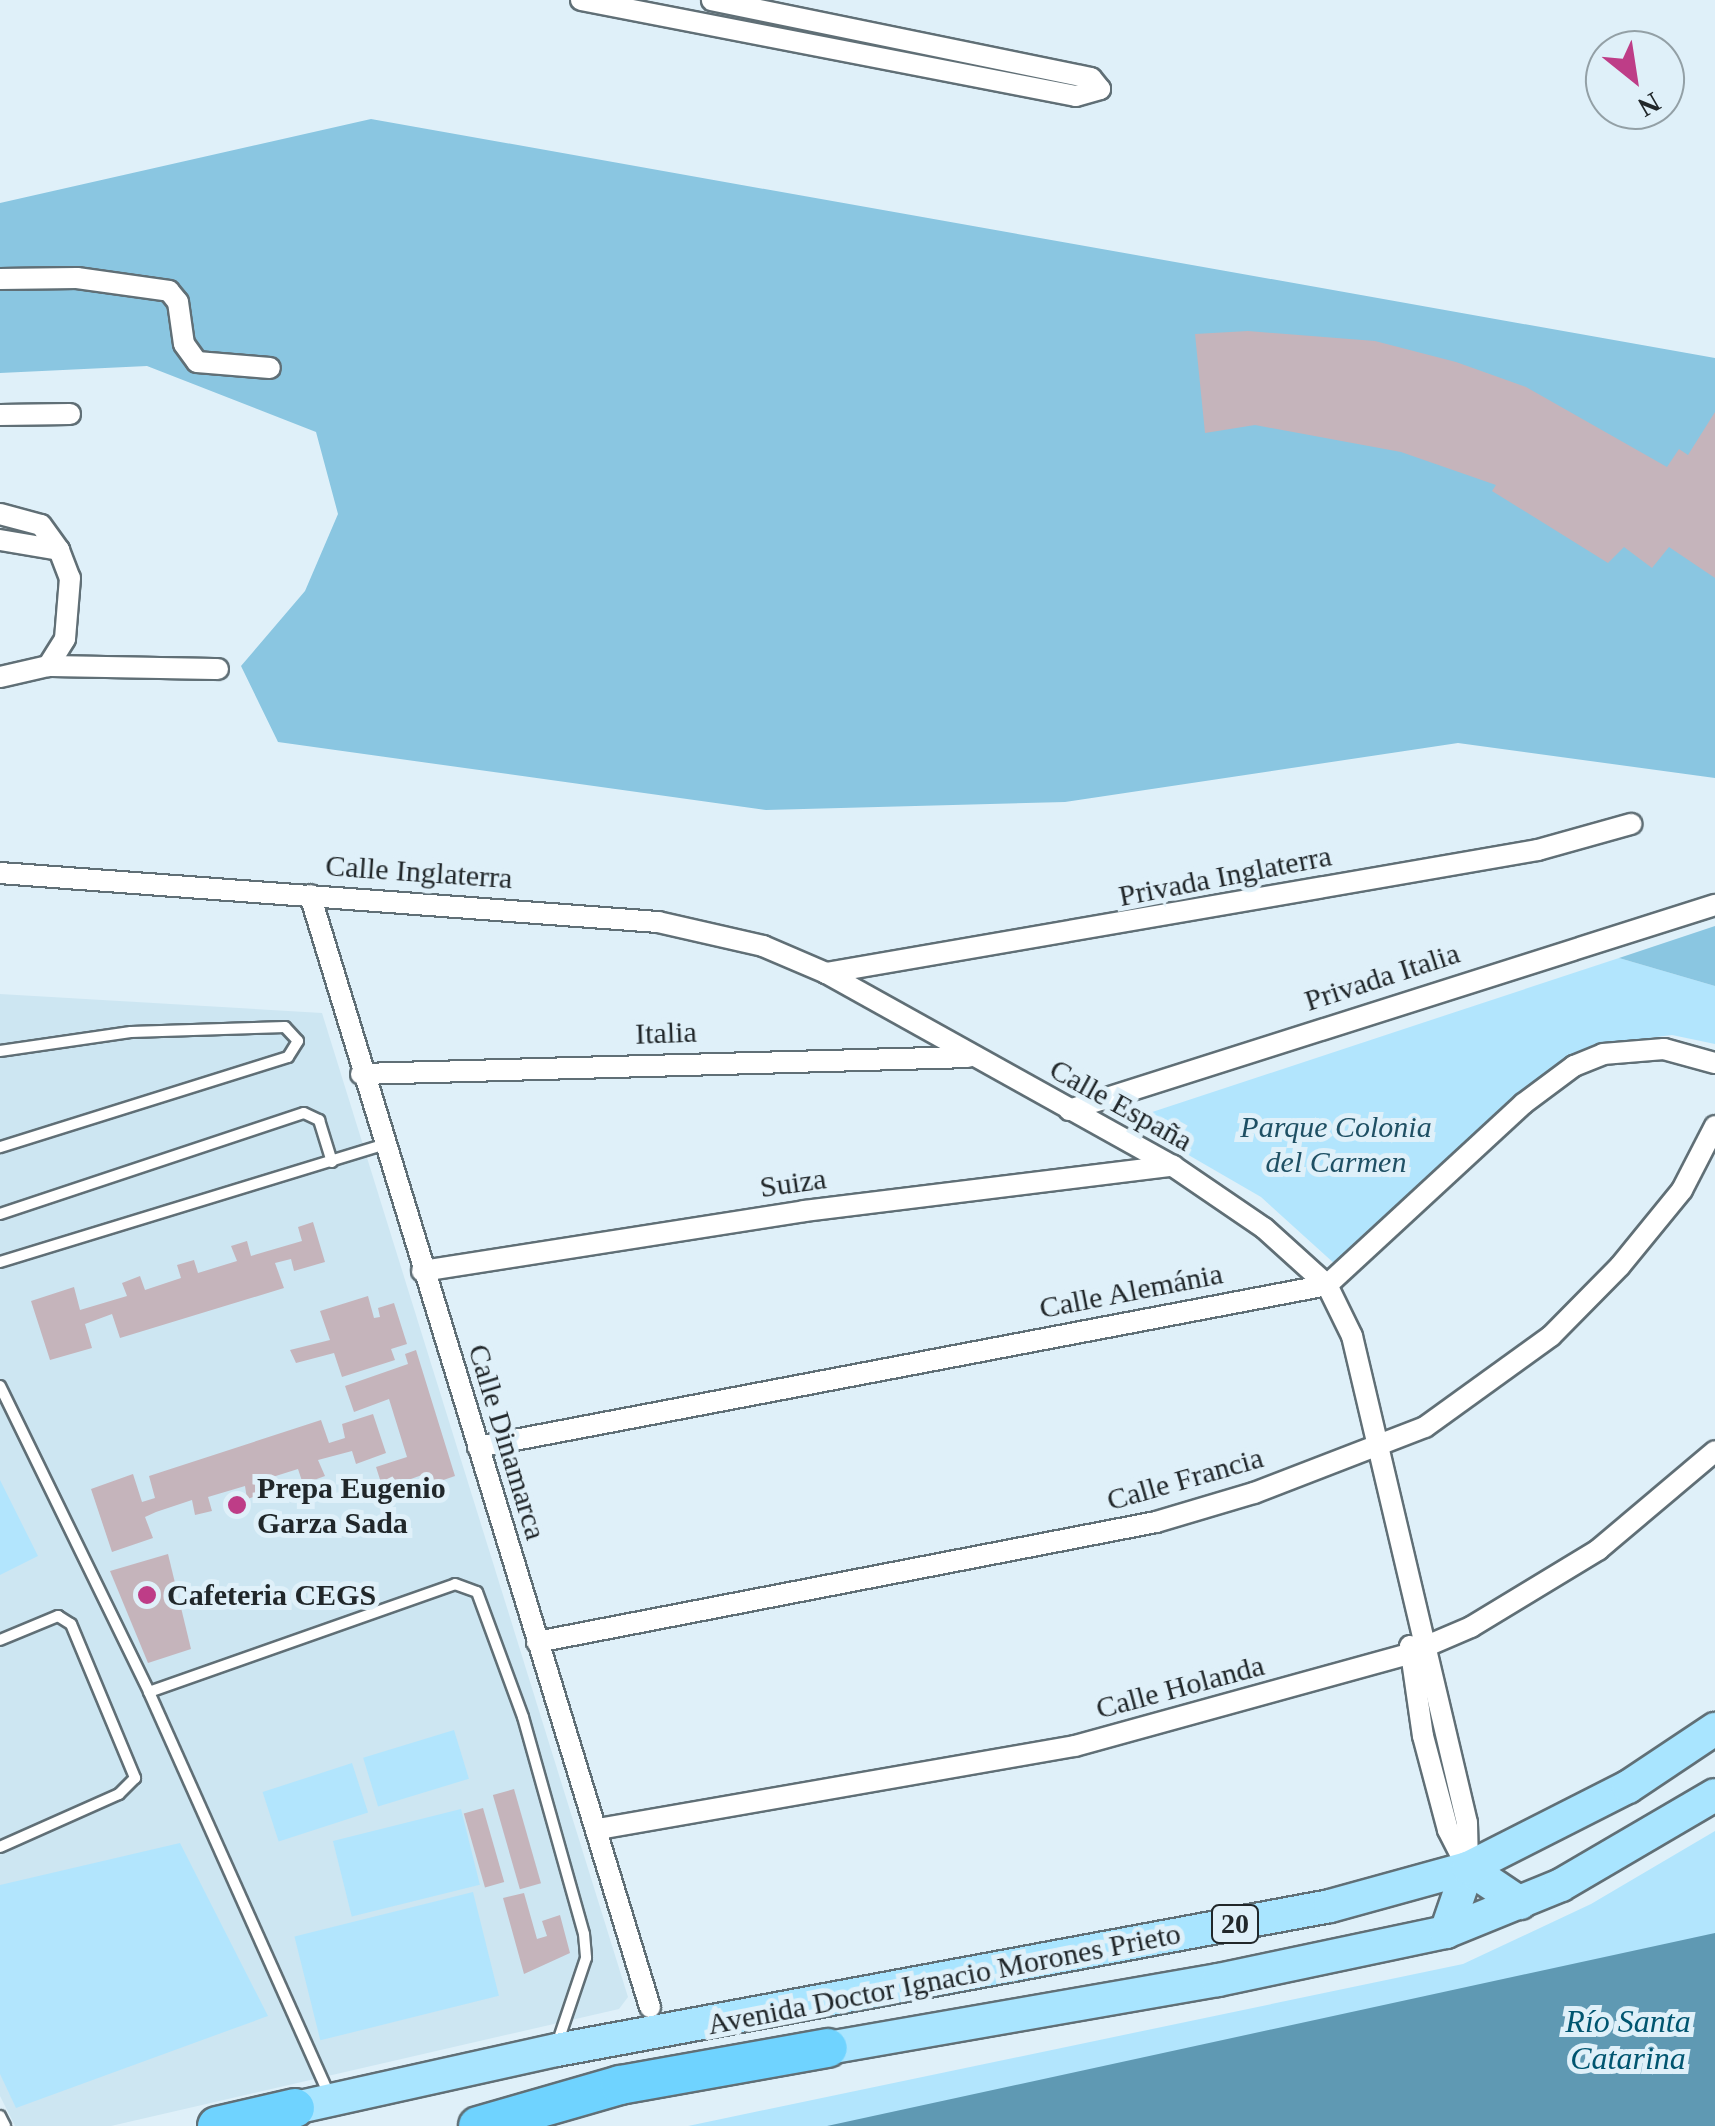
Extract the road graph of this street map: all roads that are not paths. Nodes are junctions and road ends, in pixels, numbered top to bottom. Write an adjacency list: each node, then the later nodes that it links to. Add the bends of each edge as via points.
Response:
1 (581, 0): 2 (street, via 1076,96 1100,89 1091,78)
2 (712, 0)
3 (0, 279): 4 (street, via 77,278 169,292 178,302 184,344 198,362)
4 (270, 368)
5 (70, 414): 6 (street)
6 (0, 415)
7 (0, 514): 9 (street, via 41,525)
8 (0, 540): 9 (street)
9 (59, 550): 10 (street, via 70,578 66,638)
10 (48, 666): 11 (street); 12 (street)
11 (218, 669)
12 (0, 677)
13 (1632, 824): 17 (street, Privada Inglaterra, via 1538,850)
14 (0, 873): 15 (street, Calle Inglaterra)
15 (310, 895): 17 (street, Calle Inglaterra, via 658,922 762,946); 21 (street, Calle Dinamarca)
16 (1715, 906): 22 (street, Privada Italia)
17 (826, 973): 19 (street, Calle España)
18 (0, 1051): 25 (lane, via 131,1032 285,1027 298,1040 288,1057)
19 (973, 1057): 21 (street, Italia); 22 (street, Calle España)
20 (1715, 1064): 31 (street, via 1664,1049 1603,1054 1574,1066)
21 (361, 1074): 24 (street, Calle Dinamarca)
22 (1070, 1110): 27 (street, Calle España)
23 (1715, 1126): 33 (street, Calle Francia, via 1682,1190 1551,1336 1440,1417)
24 (383, 1145): 26 (lane); 30 (street, Calle Dinamarca)
25 (0, 1147)
26 (332, 1162): 28 (lane, via 319,1120 304,1113); 29 (lane)
27 (1173, 1166): 30 (street, Suiza, via 804,1210); 31 (street, Calle España, via 1264,1228)
28 (0, 1214)
29 (0, 1262)
30 (422, 1271): 34 (street, Calle Dinamarca)
31 (1328, 1285): 33 (street, Calle España, via 1352,1336); 34 (street, Calle Alemánia)
32 (0, 1386): 39 (lane)
33 (1380, 1443): 37 (street, Calle Francia, via 1254,1493 1156,1522); 38 (street, Calle España)
34 (478, 1447): 37 (street, Calle Dinamarca)
35 (1715, 1451): 38 (street, Calle Holanda, via 1598,1550)
36 (0, 1640): 43 (lane, via 65,1617 135,1778 119,1794)
37 (537, 1642): 42 (street, Calle Dinamarca)
38 (1418, 1651): 42 (street, Calle Holanda, via 1076,1746); 44 (street, Calle España, via 1466,1822)
39 (149, 1692): 49 (lane, via 455,1584 477,1592 522,1717 584,1934 586,1958); 50 (lane, via 252,1918)
40 (1715, 1729): 44 (main road, Avenida Doctor Ignacio Morones Prieto / 20, via 1628,1788)
41 (1715, 1796): 45 (main road, Avenida Doctor Ignacio Morones Prieto / 20)
42 (599, 1829): 47 (street, Calle Dinamarca)
43 (0, 1847)
44 (1468, 1868): 45 (main road); 46 (main road); 49 (main road, Avenida Doctor Ignacio Morones Prieto / 20, via 1330,1906)
45 (1520, 1903): 46 (main road, Avenida Doctor Ignacio Morones Prieto / 20)
46 (1446, 1932): 48 (main road, Avenida Doctor Ignacio Morones Prieto / 20, via 1218,1980)
47 (650, 2007)
48 (828, 2048): 55 (highway, via 620,2085); 56 (highway, via 752,2079)
49 (556, 2050): 50 (main road, Avenida Doctor Ignacio Morones Prieto / 20)
50 (313, 2103): 53 (highway); 54 (highway, Avenida Doctor Ignacio Morones Prieto / 20)
51 (0, 2116): 52 (lane)
52 (5, 2126)
53 (216, 2126)
54 (260, 2126)
55 (478, 2126)
56 (558, 2126)

